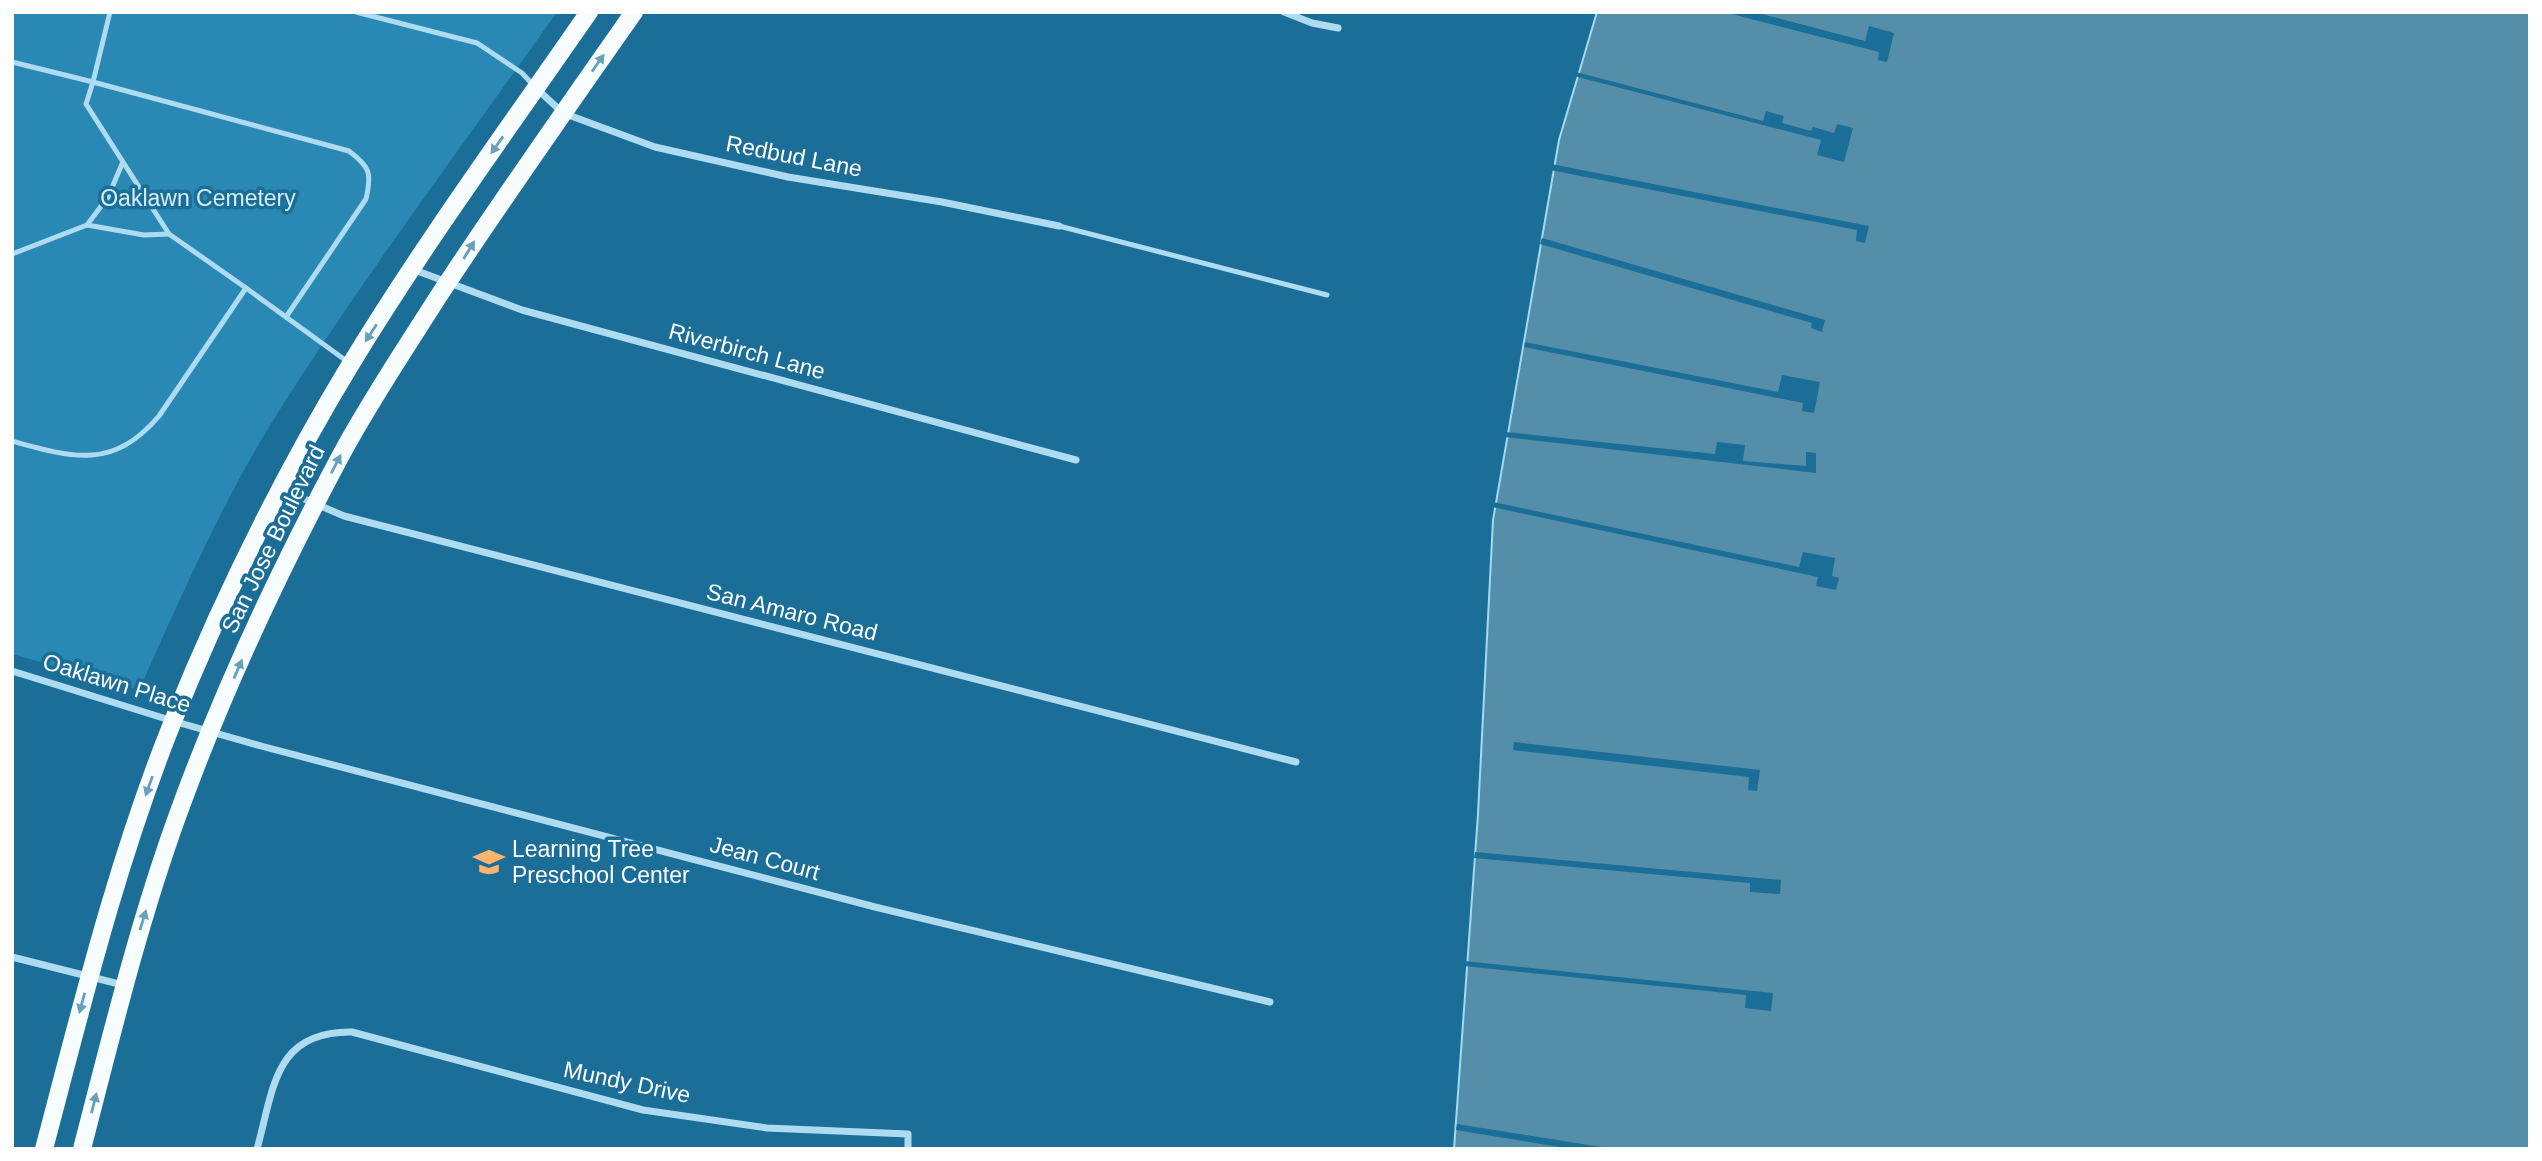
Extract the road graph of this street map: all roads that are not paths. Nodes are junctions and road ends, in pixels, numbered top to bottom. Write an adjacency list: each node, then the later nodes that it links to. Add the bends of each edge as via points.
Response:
1 (110, 12): 8 (lane)
2 (356, 12): 9 (lane, via 477,43)
3 (589, 12): 9 (main road, San Jose Boulevard)
4 (634, 12): 10 (main road, San Jose Boulevard, one-way to 4)
5 (1284, 12): 6 (street)
6 (1338, 28)
7 (12, 62): 8 (lane)
8 (93, 82): 11 (lane, via 86,104); 20 (lane, via 349,152 365,163 370,180 366,199)
9 (536, 88): 10 (street, Redbud Lane); 16 (main road, San Jose Boulevard, one-way to 16)
10 (563, 113): 13 (street, Redbud Lane, via 668,150 788,177); 17 (main road, San Jose Boulevard, one-way to 10)
11 (122, 164): 12 (lane, via 108,197); 14 (lane)
12 (87, 225): 14 (lane, via 144,235); 15 (lane)
13 (1059, 226): 19 (lane)
14 (169, 234): 18 (lane)
15 (12, 254)
16 (412, 269): 17 (street, Riverbirch Lane); 21 (main road, San Jose Boulevard, one-way to 21)
17 (447, 284): 23 (street, Riverbirch Lane, via 522,310); 25 (main road, San Jose Boulevard, one-way to 17, via 390,371)
18 (246, 288): 20 (lane); 22 (lane, via 145,434 93,456 73,456)
19 (1327, 295)
20 (286, 317): 21 (lane)
21 (351, 364): 24 (main road, San Jose Boulevard)
22 (12, 441)
23 (1076, 460)
24 (281, 489): 25 (street, San Amaro Road); 27 (main road, San Jose Boulevard)
25 (316, 503): 28 (main road, San Jose Boulevard, one-way to 25); 29 (street, San Amaro Road, via 344,516)
26 (12, 671): 27 (street, Oaklawn Place)
27 (173, 722): 28 (street, Oaklawn Place); 31 (main road, San Jose Boulevard, one-way to 31, via 121,865)
28 (211, 732): 32 (main road, San Jose Boulevard, one-way to 28, via 178,816); 33 (street, Jean Court, via 875,907)
29 (1296, 762)
30 (12, 957): 31 (street)
31 (89, 976): 32 (street); 34 (main road, San Jose Boulevard, one-way to 34)
32 (124, 985): 35 (main road, San Jose Boulevard, one-way to 32)
33 (1270, 1002)
34 (44, 1149)
35 (82, 1149)
36 (257, 1149): 37 (street, Mundy Drive, via 284,1061 306,1040 328,1031 352,1032 642,1110 767,1128 908,1133)
37 (908, 1149)

